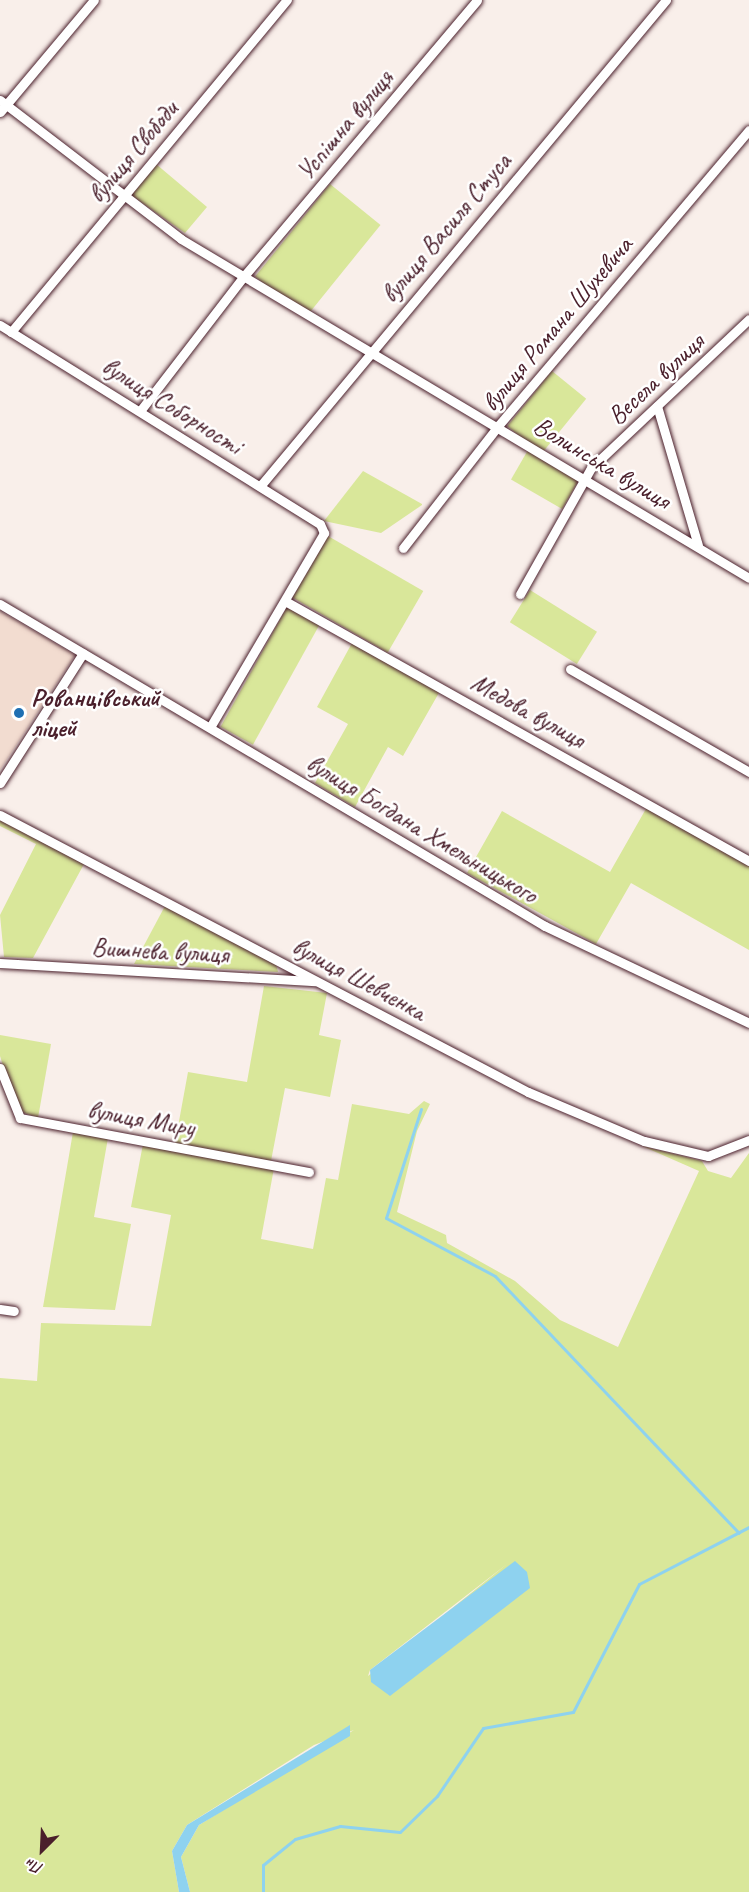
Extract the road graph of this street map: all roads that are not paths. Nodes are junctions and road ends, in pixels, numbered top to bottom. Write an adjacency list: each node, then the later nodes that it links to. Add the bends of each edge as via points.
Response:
1 (94, 0): 5 (street)
2 (287, 0): 7 (street, вулиця Свободи)
3 (477, 0): 8 (street, Успішна вулиця)
4 (666, 0): 12 (street, вулиця Василя Стуса)
5 (2, 106): 7 (street, Волинська вулиця)
6 (749, 130): 15 (street, вулиця Романа Шухевича)
7 (122, 198): 8 (street, Волинська вулиця); 11 (street, вулиця Свободи)
8 (244, 276): 12 (street, Волинська вулиця); 14 (street, Успішна вулиця)
9 (749, 319): 13 (street, Весела вулиця)
10 (0, 325): 11 (street, вулиця Соборності)
11 (11, 332): 14 (street, вулиця Соборності)
12 (370, 351): 15 (street, Волинська вулиця); 17 (street, вулиця Василя Стуса)
13 (657, 406): 16 (street, Весела вулиця); 18 (street)
14 (140, 411): 17 (street, вулиця Соборності)
15 (498, 426): 16 (street, Волинська вулиця); 19 (street, вулиця Романа Шухевича)
16 (585, 477): 18 (street, Волинська вулиця); 21 (street, Весела вулиця)
17 (261, 485): 22 (street, вулиця Соборності, via 321,524 324,533)
18 (698, 545): 20 (street, Волинська вулиця)
19 (403, 548)
20 (749, 578)
21 (520, 594)
22 (285, 601): 26 (street); 30 (street, Медова вулиця)
23 (0, 604): 24 (street, вулиця Богдана Хмельницького)
24 (83, 653): 26 (street, вулиця Богдана Хмельницького); 28 (street)
25 (570, 669): 27 (street)
26 (210, 727): 33 (street, вулиця Богдана Хмельницького, via 545,926)
27 (749, 772)
28 (0, 783)
29 (0, 816): 32 (street, вулиця Шевченка)
30 (749, 861)
31 (0, 963): 32 (street, Вишнева вулиця)
32 (318, 981): 35 (street, вулиця Шевченка, via 528,1092 644,1141 708,1156)
33 (749, 1023)
34 (0, 1068): 36 (street, вулиця Миру, via 20,1118)
35 (749, 1140)
36 (309, 1172)
37 (0, 1310): 38 (street)
38 (14, 1311)

